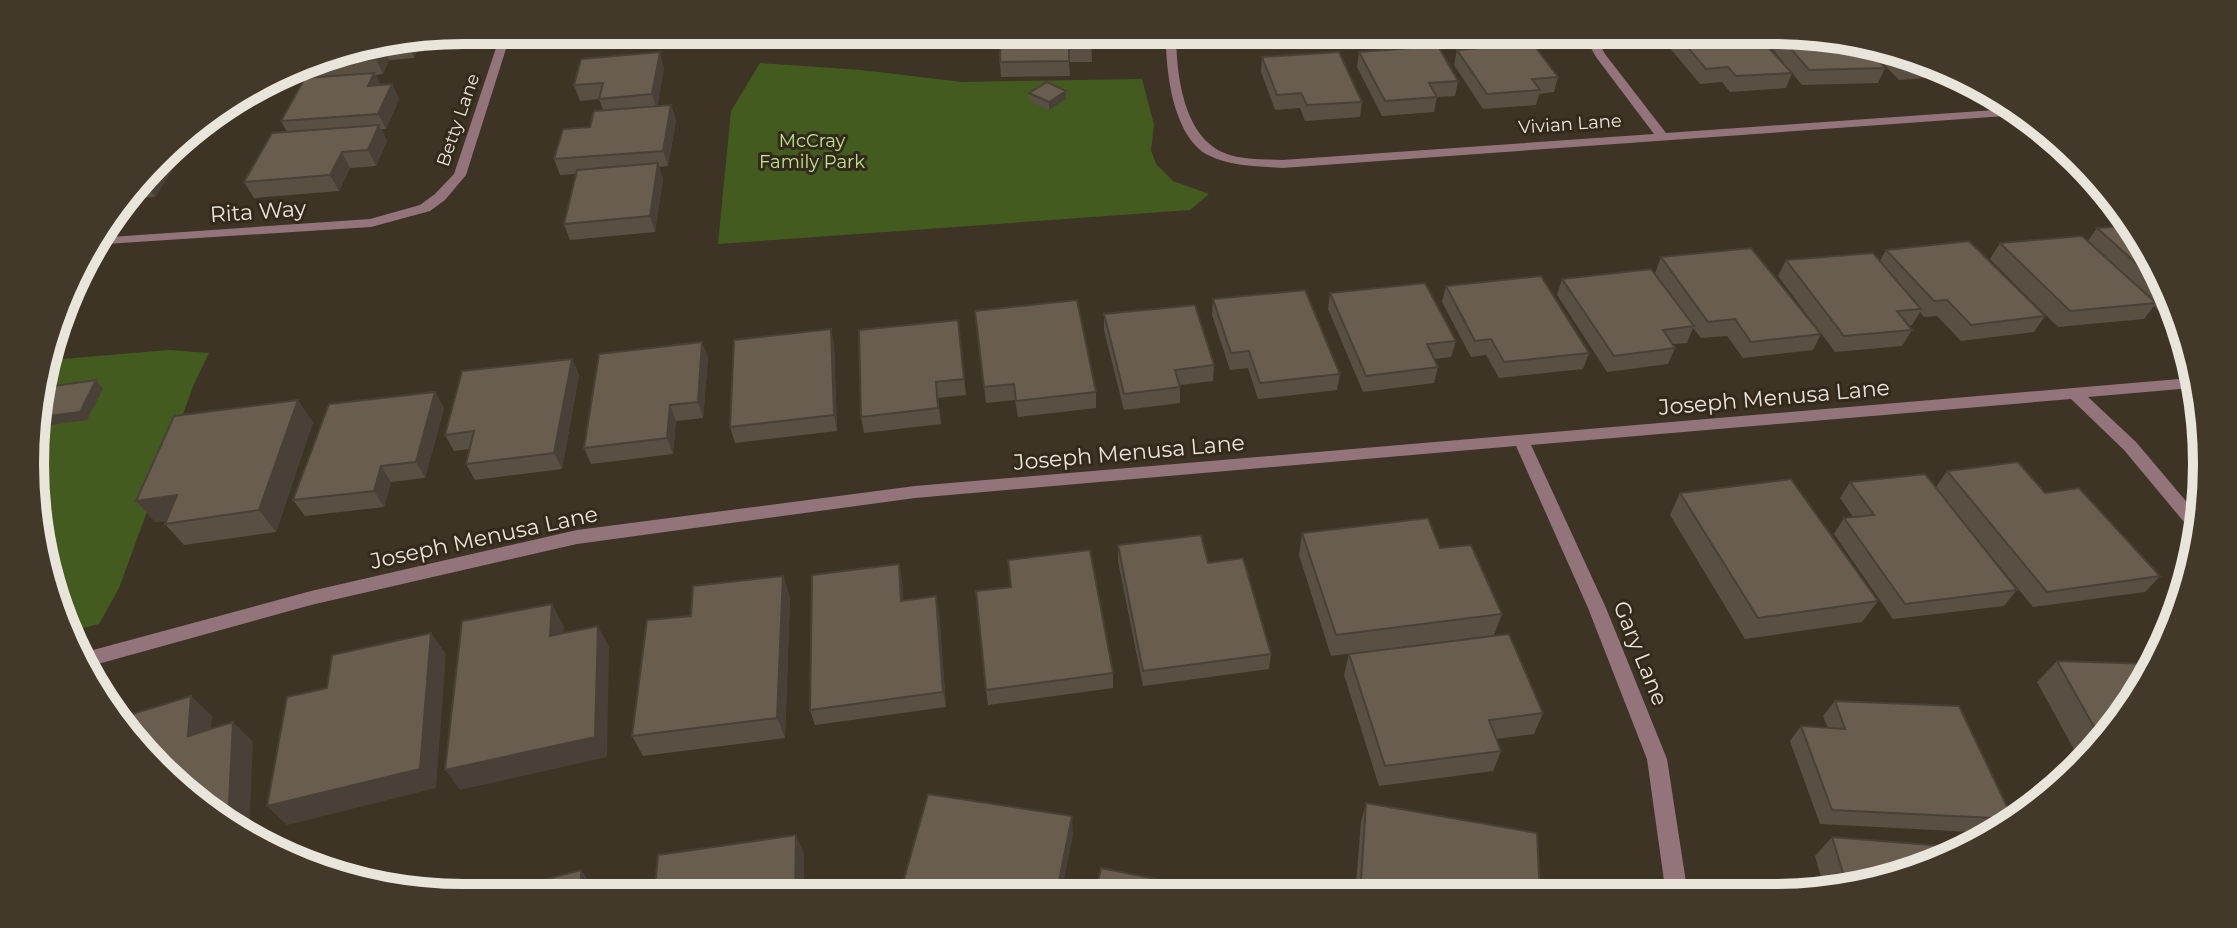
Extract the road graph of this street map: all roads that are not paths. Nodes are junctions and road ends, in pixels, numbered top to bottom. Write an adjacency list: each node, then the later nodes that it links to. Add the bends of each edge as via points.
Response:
1 (503, 44): 6 (street, Betty Lane, via 460,175)
2 (1170, 44): 5 (street, Vivian Lane, via 1183,112 1203,146 1234,161 1282,164)
3 (1594, 44): 5 (street)
4 (2003, 113): 5 (street, Vivian Lane)
5 (1662, 136)
6 (425, 208): 7 (street, Rita Way, via 371,223)
7 (109, 241)
8 (2185, 384): 9 (street, Joseph Menusa Lane)
9 (2074, 393): 10 (street, Joseph Menusa Lane); 11 (street, via 2130,446)
10 (1522, 442): 12 (street, Joseph Menusa Lane, via 915,492 577,537 311,598); 13 (street, Gary Lane, via 1657,759)
11 (2189, 516)
12 (91, 658)
13 (1675, 884)

